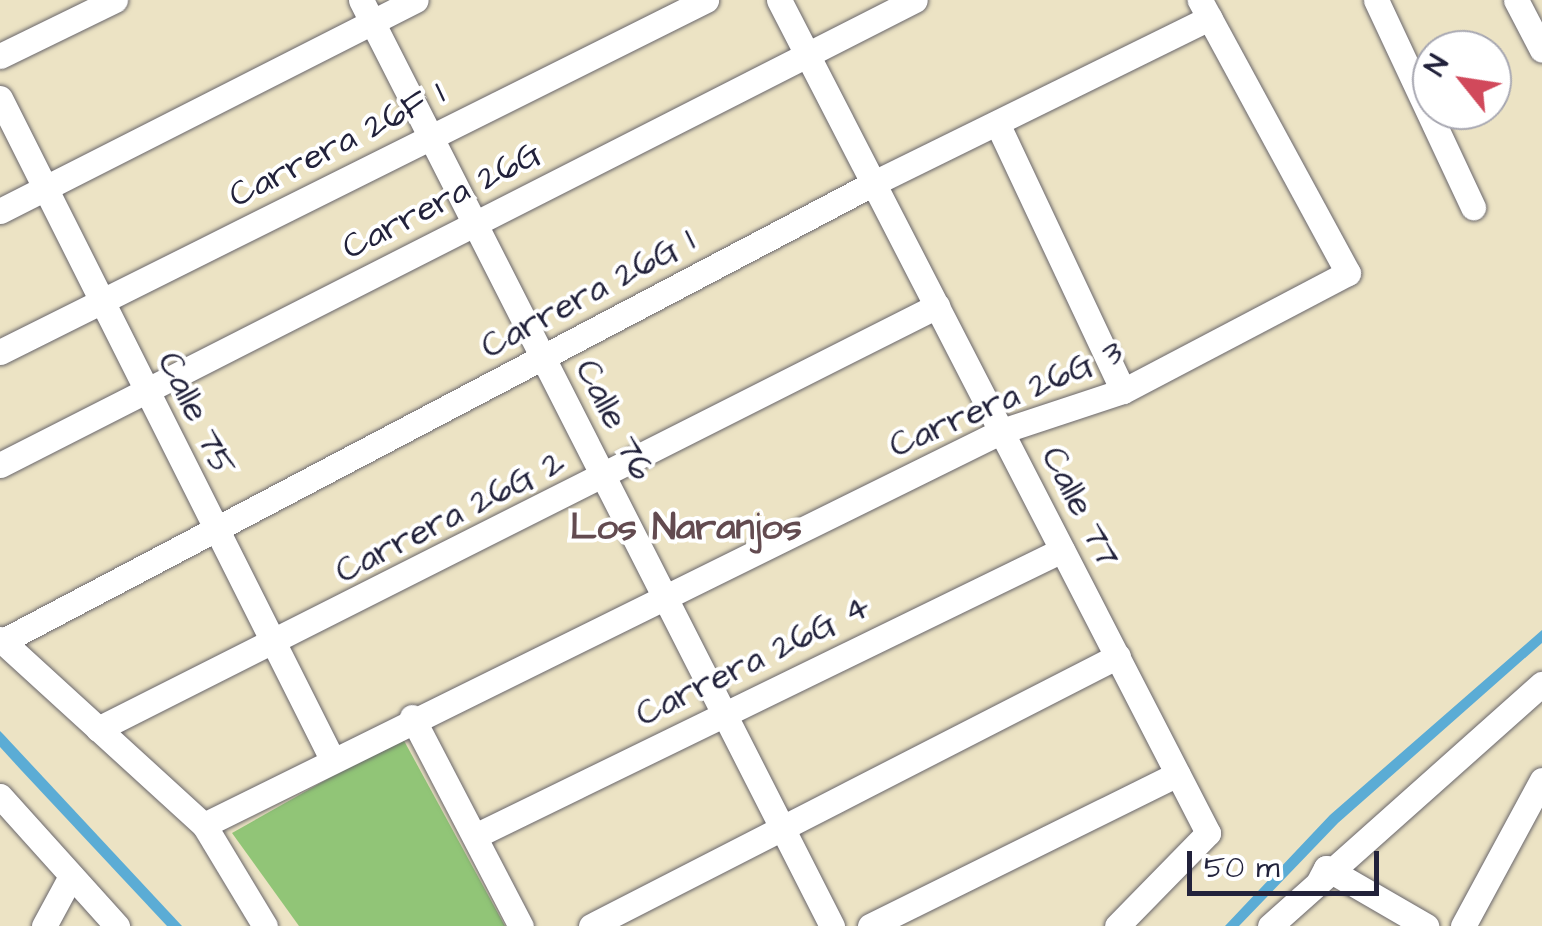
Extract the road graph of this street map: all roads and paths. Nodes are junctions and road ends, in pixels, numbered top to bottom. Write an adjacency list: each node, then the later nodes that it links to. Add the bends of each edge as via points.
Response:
1 (115, 0): 12 (street)
2 (416, 0): 9 (street)
3 (706, 0): 15 (street, Carrera 26F 1)
4 (779, 0): 11 (street, Calle 77)
5 (915, 0): 11 (street, Carrera 26G)
6 (1376, 0): 18 (street)
7 (1516, 0): 10 (street)
8 (1205, 9): 14 (street, Carrera 26G 1); 26 (street, Carrera 26G 3, via 1348,273)
9 (367, 11): 15 (street, Calle 76); 17 (street)
10 (1542, 50)
11 (808, 55): 16 (street, Calle 77); 20 (street, Carrera 26G)
12 (0, 56)
13 (0, 98): 17 (street, Calle 75)
14 (998, 124): 16 (street, Carrera 26G 1); 26 (street)
15 (431, 137): 20 (street, Calle 76); 21 (street, Carrera 26F 1)
16 (874, 183): 22 (street, Calle 77); 24 (street, Carrera 26G 1)
17 (43, 189): 19 (street); 21 (street, Calle 75)
18 (1473, 207)
19 (0, 211)
20 (474, 224): 24 (street, Calle 76); 25 (street, Carrera 26G)
21 (106, 300): 23 (street, Carrera 26F 1); 25 (street, Calle 75)
22 (937, 306): 27 (street, Calle 77); 29 (street, Carrera 26G 2)
23 (0, 352)
24 (543, 358): 29 (street, Calle 76); 30 (street, Carrera 26G 1)
25 (144, 391): 28 (street, Carrera 26G); 30 (street, Calle 75)
26 (1123, 391): 27 (street, Carrera 26G 3)
27 (1002, 432): 31 (street, Calle 77); 32 (street, Carrera 26G 3)
28 (0, 464)
29 (604, 477): 32 (street, Calle 76); 34 (street, Carrera 26G 2)
30 (213, 530): 33 (street, Carrera 26G 1); 34 (street, Calle 75)
31 (1062, 550): 35 (street, Calle 77); 37 (street, Carrera 26G 4)
32 (663, 594): 37 (street, Calle 76); 38 (street, Carrera 26G 3)
33 (2, 640): 39 (street)
34 (270, 649): 39 (street, Carrera 26G 2); 40 (street, Calle 75)
35 (1118, 656): 41 (street, Calle 77); 45 (street)
36 (1542, 684): 47 (street)
37 (724, 714): 45 (street, Calle 76); 46 (street, Carrera 26G 4)
38 (412, 717): 40 (street, Carrera 26G 3); 46 (street)
39 (98, 728): 44 (street)
40 (332, 758): 44 (street, Carrera 26G 3)
41 (1178, 774): 55 (street); 56 (street, Calle 77, via 1208,833)
42 (1542, 780): 60 (street)
43 (0, 796): 48 (street)
44 (204, 825): 51 (street)
45 (783, 829): 53 (street); 54 (street, Calle 76)
46 (474, 836): 52 (street)
47 (1326, 868): 57 (street); 58 (street); 59 (street)
48 (70, 876): 49 (street); 50 (street)
49 (44, 926)
50 (117, 926)
51 (265, 926)
52 (521, 926)
53 (591, 926)
54 (832, 926)
55 (870, 926)
56 (1117, 926)
57 (1270, 926)
58 (1293, 926)
59 (1426, 926)
60 (1462, 926)

